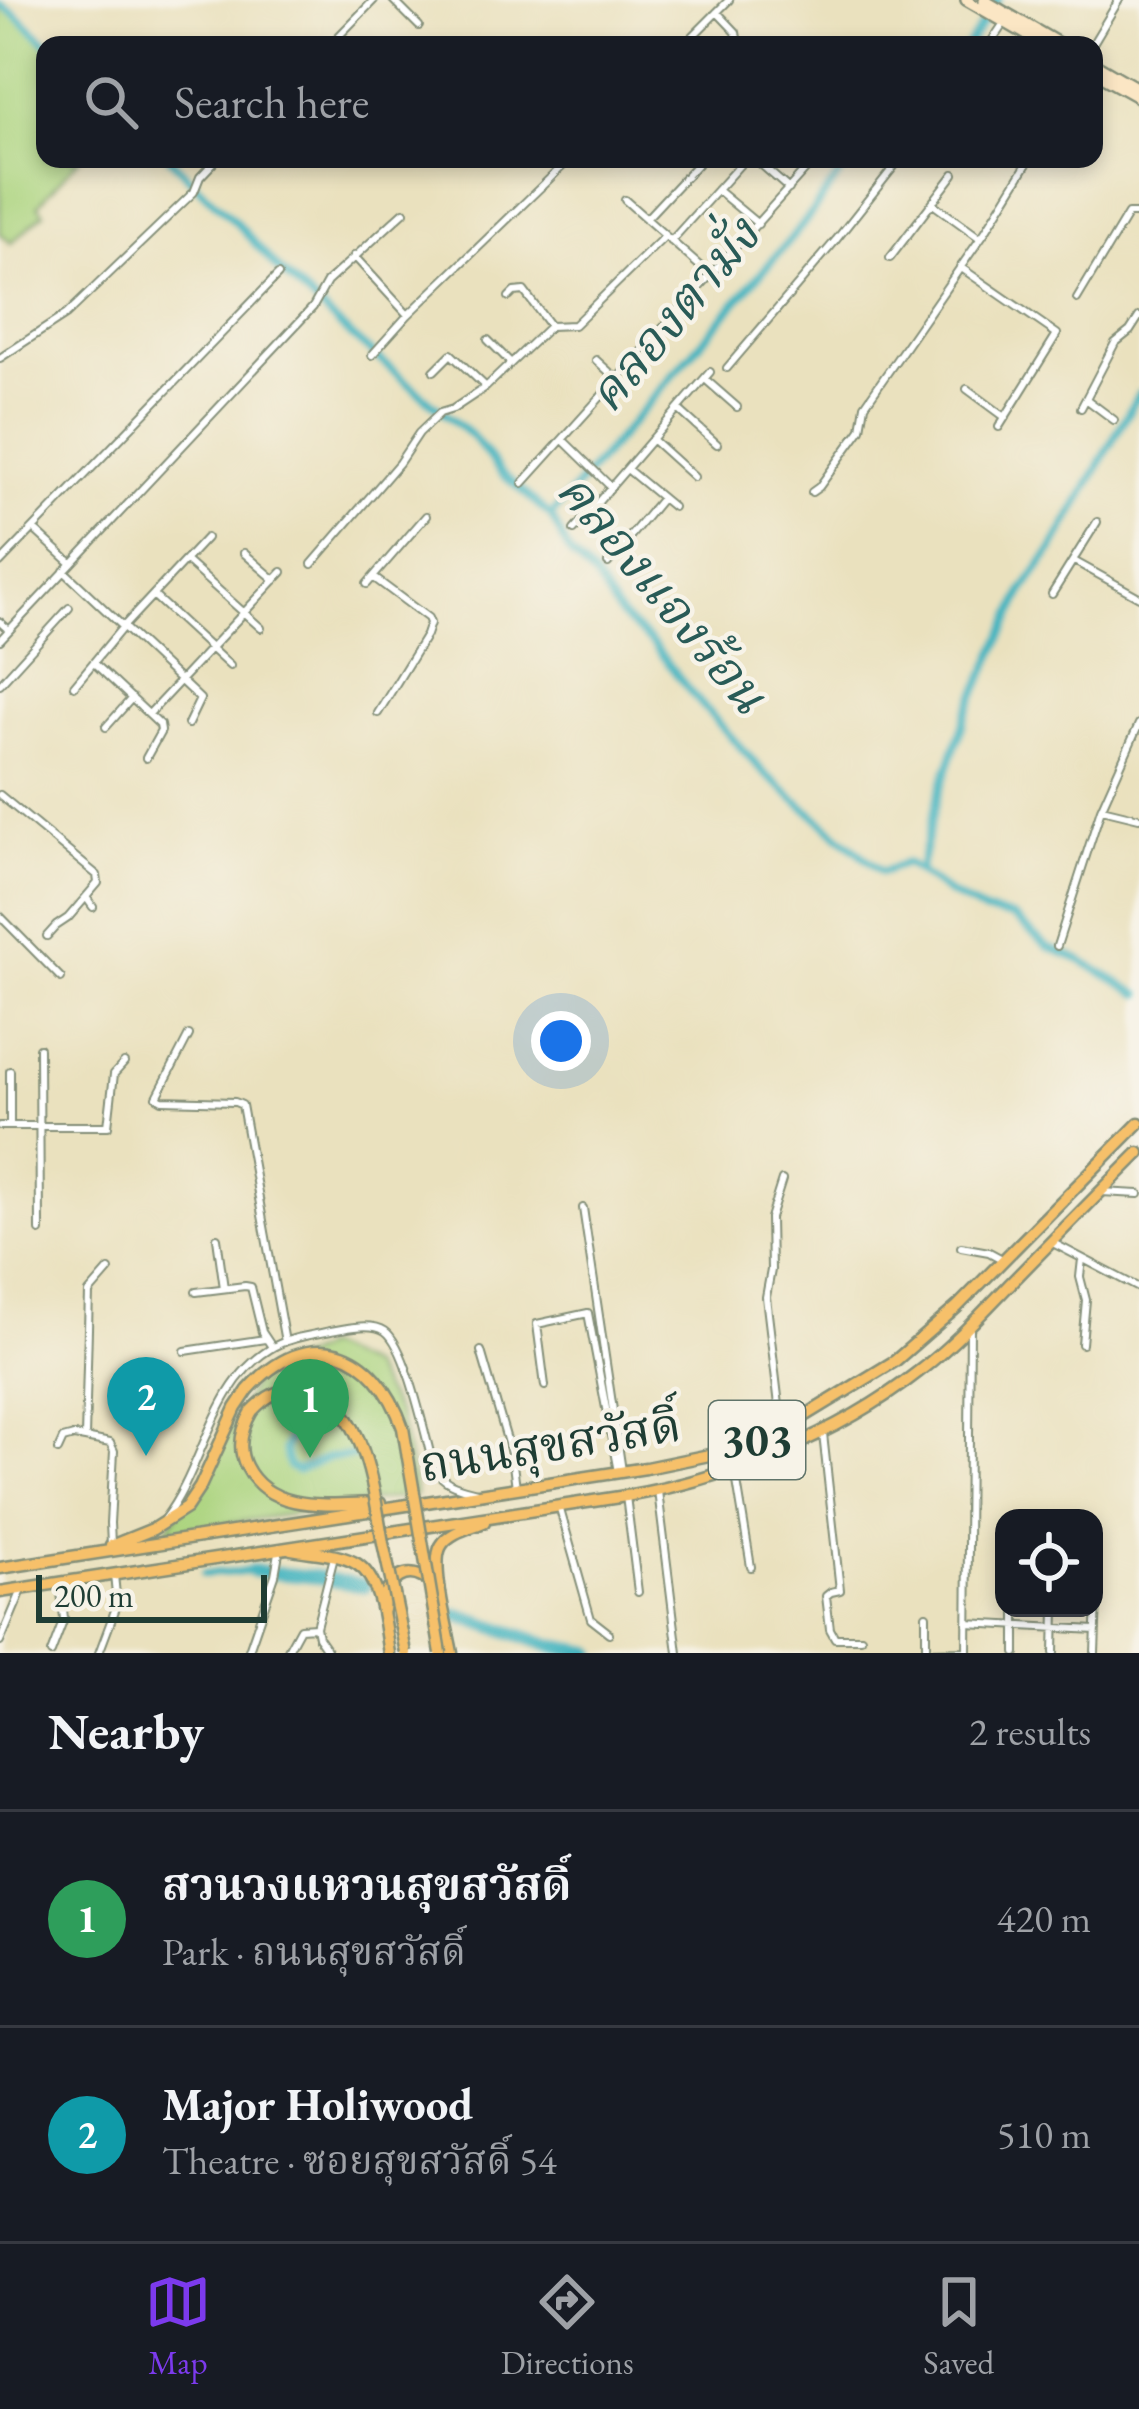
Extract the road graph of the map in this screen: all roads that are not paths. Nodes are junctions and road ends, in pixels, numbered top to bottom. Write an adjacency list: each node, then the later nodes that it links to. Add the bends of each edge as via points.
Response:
1 (374, 0): 10 (street)
2 (393, 0): 9 (street)
3 (729, 0): 7 (street)
4 (966, 0): 6 (main road)
5 (1119, 0): 16 (street)
6 (981, 4): 8 (main road)
7 (717, 12): 11 (street); 12 (street)
8 (1001, 16): 13 (street); 14 (main road); 15 (main road)
9 (418, 26)
10 (339, 36)
11 (693, 36)
12 (737, 36)
13 (993, 36)
14 (1031, 36)
15 (1043, 36)
16 (1097, 36)
17 (1103, 69): 19 (main road)
18 (1103, 76): 19 (main road)
19 (1136, 89)
20 (209, 168): 51 (street, via 67,314)
21 (561, 168): 46 (street)
22 (694, 168): 35 (street)
23 (737, 168): 30 (street)
24 (765, 168): 29 (street)
25 (807, 168): 29 (street)
26 (893, 168): 54 (street)
27 (1024, 168): 38 (street)
28 (954, 174): 32 (street)
29 (788, 189): 36 (street)
30 (717, 190): 36 (street); 37 (street)
31 (625, 200): 35 (street)
32 (933, 204): 38 (street); 40 (street)
33 (404, 212): 39 (street)
34 (1139, 214): 45 (street, via 1128,214)
35 (646, 219): 37 (street)
36 (758, 224): 43 (street)
37 (668, 238): 43 (street); 48 (street, via 574,325)
38 (980, 238): 41 (street)
39 (354, 256): 46 (street); 85 (street)
40 (890, 258)
41 (960, 267): 63 (street, via 1057,334); 73 (street, via 865,405 861,429)
42 (278, 275): 84 (street)
43 (711, 276): 56 (street)
44 (509, 297): 48 (street, via 524,291)
45 (1077, 298)
46 (408, 315): 50 (street)
47 (1139, 317): 59 (street, via 1114,343)
48 (550, 326): 53 (street)
49 (488, 340): 53 (street)
50 (372, 355)
51 (0, 358)
52 (596, 360): 56 (street)
53 (511, 363): 57 (street)
54 (727, 368)
55 (434, 370): 57 (street, via 451,354)
56 (617, 380): 66 (street)
57 (486, 387): 87 (street, via 419,433)
58 (967, 389): 63 (street)
59 (1086, 399): 61 (street); 64 (street)
60 (737, 407): 62 (street, via 708,375)
61 (1081, 408)
62 (678, 410): 67 (street); 68 (street)
63 (1005, 417): 65 (street)
64 (1114, 420)
65 (999, 427)
66 (563, 440): 71 (street); 72 (street)
67 (652, 440): 69 (street); 70 (street)
68 (716, 444)
69 (627, 469): 72 (street); 74 (street)
70 (694, 477)
71 (524, 483)
72 (611, 487): 78 (street)
73 (812, 492)
74 (662, 498): 75 (street); 86 (street)
75 (673, 507)
76 (426, 516): 90 (street)
77 (1097, 522): 83 (street)
78 (574, 530)
79 (37, 532): 85 (street)
80 (206, 538): 82 (street)
81 (244, 553): 91 (street)
82 (186, 560): 94 (street); 97 (street)
83 (1074, 561): 93 (street); 95 (street)
84 (0, 563)
85 (71, 563): 88 (street)
86 (608, 563)
87 (312, 564)
88 (64, 572): 99 (street); 101 (street)
89 (282, 572): 91 (street)
90 (374, 577): 92 (street); 110 (street, via 430,623)
91 (274, 580): 97 (street)
92 (367, 584)
93 (1052, 594)
94 (153, 596): 99 (street); 103 (street)
95 (1139, 597)
96 (69, 608): 107 (street)
97 (244, 614): 100 (street); 103 (street)
98 (0, 622): 101 (street)
99 (122, 628): 104 (street); 106 (street)
100 (261, 628)
101 (9, 630): 102 (street)
102 (0, 640)
103 (212, 648): 105 (street); 106 (street)
104 (94, 663): 108 (street); 109 (street)
105 (230, 665)
106 (180, 682): 111 (street); 112 (street, via 200,702)
107 (0, 684)
108 (74, 686)
109 (132, 698): 111 (street); 114 (street)
110 (378, 713)
111 (149, 714): 115 (street, via 161,727)
112 (188, 724)
113 (1139, 724): 117 (street)
114 (106, 727)
115 (146, 758)
116 (0, 795): 119 (street, via 97,875)
117 (1101, 809): 118 (street); 123 (street)
118 (1139, 818)
119 (86, 896): 120 (street); 122 (street)
120 (93, 907)
121 (0, 916): 124 (street)
122 (47, 936)
123 (1057, 946)
124 (61, 978)
125 (189, 1035): 151 (street, via 157,1097 242,1105)
126 (38, 1048): 130 (street)
127 (124, 1064): 130 (street, via 114,1074 108,1126)
128 (10, 1071): 132 (street)
129 (1139, 1123): 138 (main road, ถนนสุขสวัสดิ์ / 303)
130 (40, 1125): 132 (street); 139 (street)
131 (0, 1126): 132 (street)
132 (10, 1126)
133 (1139, 1153): 135 (main road, ถนนสุขสวัสดิ์ / 303)
134 (782, 1180): 157 (street, via 770,1218 766,1297)
135 (1100, 1192): 136 (street); 141 (main road, ถนนสุขสวัสดิ์ / 303)
136 (1139, 1195)
137 (583, 1208): 162 (street)
138 (1034, 1227): 141 (main road); 144 (main road, ถนนสุขสวัสดิ์ / 303)
139 (40, 1232)
140 (217, 1238): 146 (street)
141 (1052, 1242): 143 (street); 149 (main road, ถนนสุขสวัสดิ์ / 303)
142 (961, 1246): 144 (street)
143 (1082, 1258): 147 (street); 152 (street)
144 (1002, 1259): 157 (main road, ถนนสุขสวัสดิ์ / 303, via 922,1341)
145 (109, 1270): 159 (street, via 89,1293)
146 (224, 1288): 148 (street); 150 (street, via 251,1288)
147 (1139, 1288)
148 (196, 1292)
149 (970, 1325): 158 (main road, ถนนสุขสวัสดิ์ / 303, via 905,1382); 189 (street)
150 (265, 1340): 153 (street); 154 (street)
151 (285, 1342): 153 (street); 165 (street, via 356,1328 386,1331 405,1363 434,1468 448,1484)
152 (1082, 1344)
153 (272, 1347): 170 (street, via 238,1380)
154 (185, 1351)
155 (481, 1352): 163 (street)
156 (544, 1386): 162 (street, via 537,1324 588,1313)
157 (785, 1428): 162 (main road, ถนนสุขสวัสดิ์ / 303, via 718,1453)
158 (822, 1430): 161 (main road, ถนนสุขสวัสดิ์ / 303); 195 (street, via 840,1590 826,1596 831,1634)
159 (85, 1438): 160 (street, via 63,1439); 171 (street, via 114,1450)
160 (58, 1450)
161 (735, 1469): 164 (main road, ถนนสุขสวัสดิ์ / 303); 177 (street)
162 (620, 1472): 163 (main road, ถนนสุขสวัสดิ์ / 303)
163 (516, 1487): 165 (main road, ถนนสุขสวัสดิ์ / 303)
164 (658, 1490): 166 (main road, ถนนสุขสวัสดิ์ / 303); 207 (street)
165 (480, 1493): 167 (main road, ถนนสุขสวัสดิ์ / 303)
166 (626, 1496): 168 (main road, ถนนสุขสวัสดิ์ / 303); 182 (street)
167 (410, 1504): 173 (main road, ถนนสุขสวัสดิ์ / 303); 204 (main road, bridge, via 311,1504 279,1497 242,1456 252,1411 274,1393 310,1390 350,1424 371,1480)
168 (559, 1506): 169 (main road, ถนนสุขสวัสดิ์ / 303); 194 (street, via 591,1619)
169 (504, 1515): 172 (main road, ถนนสุขสวัสดิ์ / 303); 188 (main road, via 457,1533 439,1550)
170 (158, 1527): 171 (main road); 205 (main road, bridge, via 195,1497 236,1408 280,1361 324,1350 356,1359 389,1393 404,1427)
171 (111, 1546): 173 (main road)
172 (281, 1547): 174 (main road); 178 (main road, ถนนสุขสวัสดิ์ / 303); 202 (street)
173 (91, 1554): 175 (main road, ถนนสุขสวัสดิ์ / 303)
174 (334, 1556): 187 (main road, via 363,1569); 191 (street)
175 (56, 1559): 176 (main road, ถนนสุขสวัสดิ์ / 303); 179 (main road)
176 (0, 1568)
177 (751, 1568)
178 (114, 1575): 179 (main road, ถนนสุขสวัสดิ์ / 303); 201 (street, via 117,1605)
179 (60, 1583): 180 (main road, ถนนสุขสวัสดิ์ / 303); 200 (street, via 64,1619)
180 (22, 1589): 181 (main road, ถนนสุขสวัสดิ์ / 303); 196 (street)
181 (0, 1592)
182 (638, 1592)
183 (926, 1615): 208 (street)
184 (1016, 1617): 190 (street)
185 (1055, 1617): 192 (street)
186 (1096, 1617): 193 (street)
187 (382, 1619): 188 (main road, via 388,1584 416,1575 433,1586); 203 (main road)
188 (447, 1622): 206 (main road)
189 (968, 1623): 190 (street); 199 (street)
190 (1016, 1626): 192 (street); 209 (street)
191 (316, 1628): 197 (street, via 300,1628); 198 (street)
192 (1054, 1628): 193 (street); 210 (street)
193 (1096, 1630): 211 (street)
194 (609, 1633)
195 (861, 1638)
196 (0, 1642)
197 (288, 1649)
198 (327, 1650)
199 (967, 1652): 208 (street)
200 (51, 1653)
201 (99, 1653)
202 (248, 1653)
203 (389, 1653)
204 (406, 1653)
205 (441, 1653)
206 (452, 1653)
207 (678, 1653)
208 (926, 1653)
209 (1016, 1653)
210 (1054, 1653)
211 (1096, 1653)

